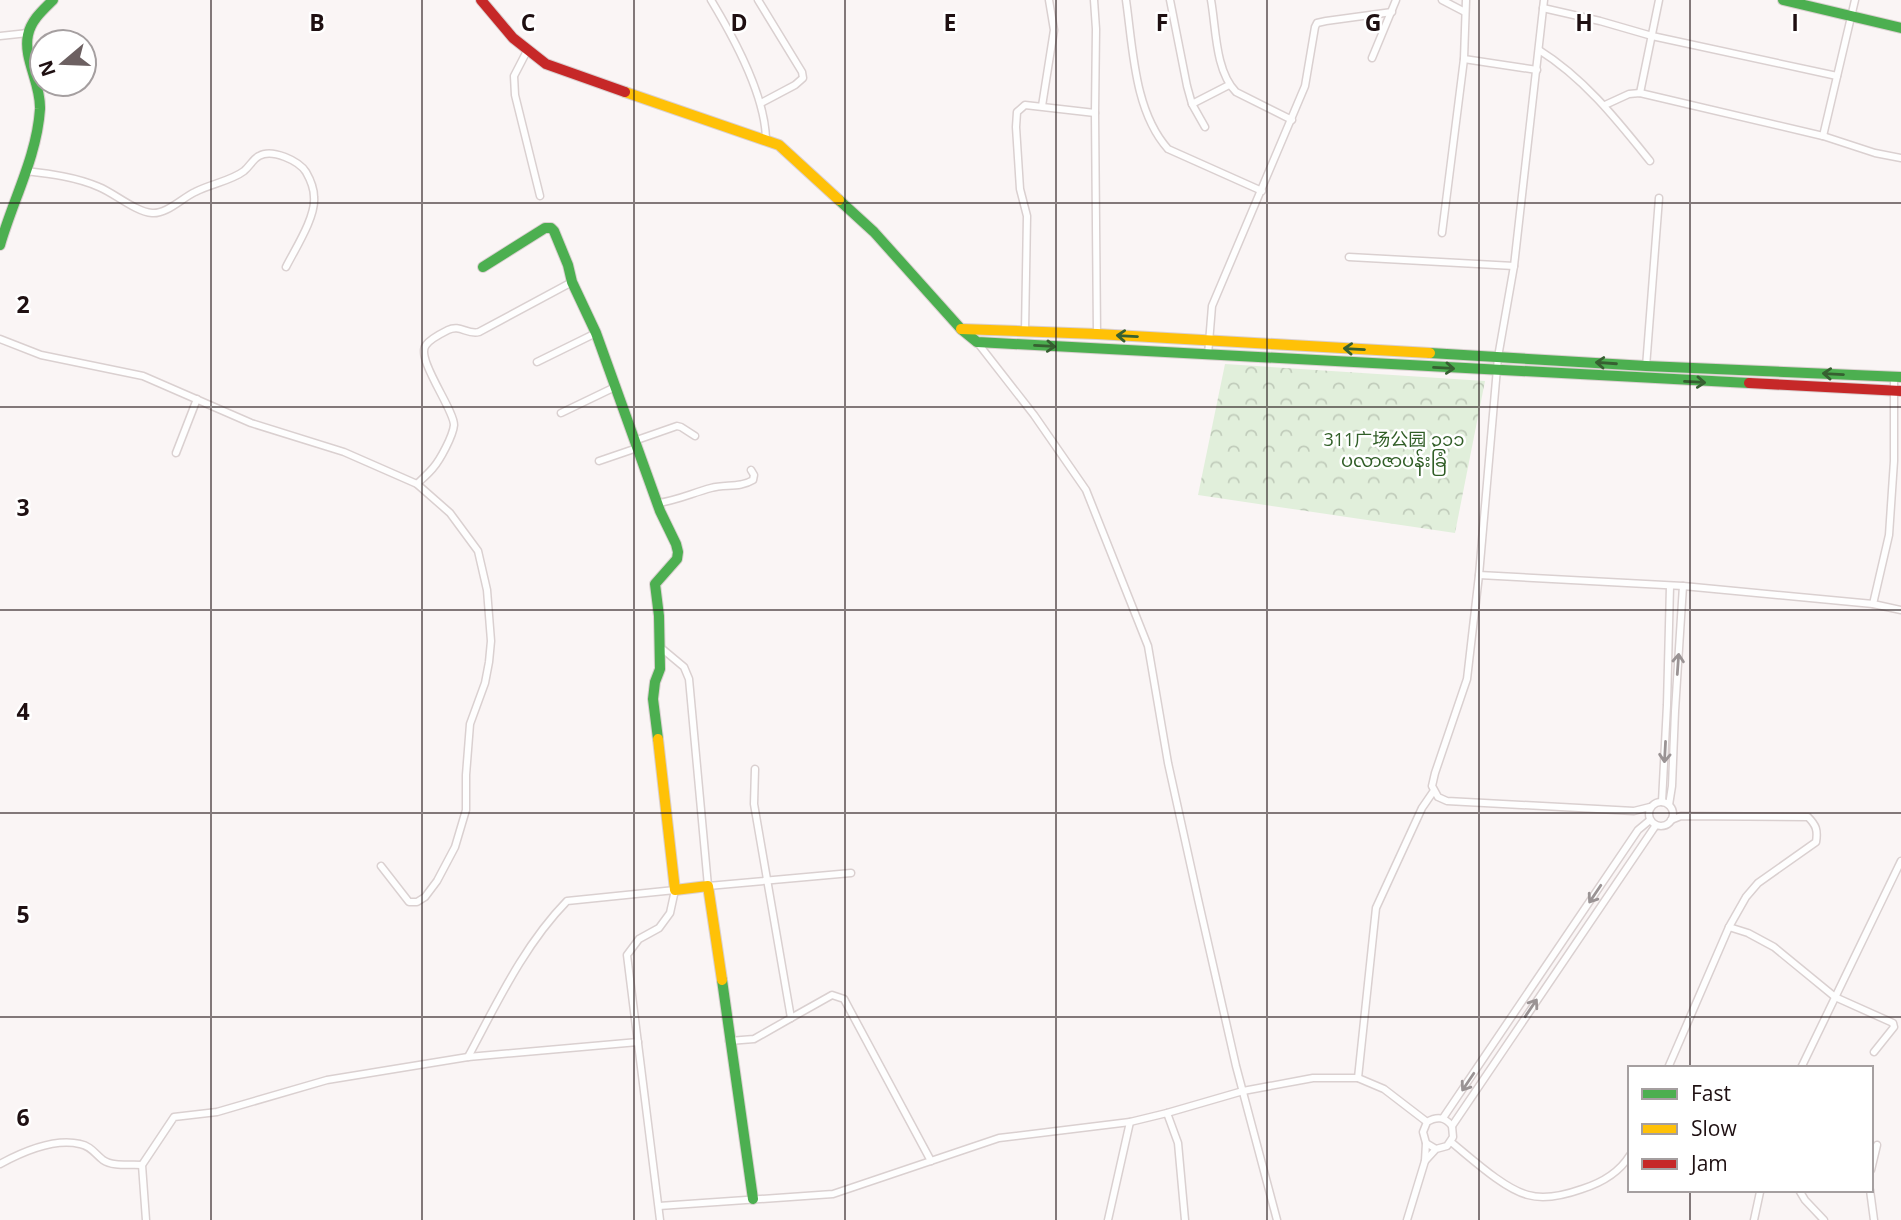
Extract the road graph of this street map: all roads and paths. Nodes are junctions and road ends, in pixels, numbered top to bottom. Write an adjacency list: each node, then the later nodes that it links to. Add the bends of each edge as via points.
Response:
1 (52, 0): 20 (main road)
2 (481, 0): 25 (main road)
3 (711, 0): 34 (street)
4 (758, 0): 34 (street, via 803,78)
5 (1049, 0): 37 (street, via 1054,30)
6 (1094, 0): 38 (street)
7 (1126, 0): 46 (street, via 1136,80 1158,138 1168,149)
8 (1170, 0): 35 (street)
9 (1211, 0): 31 (street)
10 (1396, 0): 17 (street)
11 (1442, 0): 18 (street)
12 (1466, 0): 18 (street)
13 (1659, 0): 24 (street)
14 (1783, 0): 19 (main road)
15 (1855, 0): 19 (street)
16 (1544, 4): 24 (street); 26 (street)
17 (1391, 12): 27 (street); 39 (street, via 1318,23 1305,86)
18 (1465, 12): 28 (street)
19 (1851, 16): 21 (main road); 30 (street)
20 (29, 28)
21 (1901, 28)
22 (28, 33): 23 (street)
23 (0, 36)
24 (1652, 36): 30 (street); 32 (street)
25 (528, 49): 42 (main road, via 546,64); 47 (street, via 514,75 515,95)
26 (1539, 50): 29 (street); 36 (street, via 1560,62)
27 (1372, 58)
28 (1464, 59): 29 (street); 49 (street)
29 (1537, 70): 52 (street)
30 (1837, 76): 41 (street)
31 (1229, 85): 35 (street); 39 (street)
32 (1640, 93): 36 (street, via 1629,93); 41 (street)
33 (39, 98): 45 (main road, via 39,119)
34 (761, 103): 42 (street)
35 (1192, 104): 40 (street)
36 (1605, 105): 44 (street)
37 (1042, 106): 38 (street); 57 (street, via 1025,105 1017,113 1020,188 1027,216)
38 (1095, 113): 59 (street)
39 (1292, 120): 46 (street)
40 (1205, 127)
41 (1823, 136): 43 (street)
42 (766, 141): 56 (main road, via 779,145 874,232)
43 (1901, 158)
44 (1650, 161)
45 (26, 171): 50 (main road); 53 (street, via 75,178 151,213 234,176 257,157 272,153 299,163 315,199)
46 (1262, 191): 61 (street, via 1212,306)
47 (540, 196)
48 (1659, 198): 71 (street)
49 (1442, 233)
50 (0, 245)
51 (1349, 257): 52 (street)
52 (1514, 265): 66 (street)
53 (286, 267)
54 (483, 267): 55 (main road, via 551,228)
55 (572, 282): 58 (main road); 89 (street, via 479,332 455,327 425,345 423,351 454,421 453,433 433,468)
56 (961, 329): 57 (main road); 62 (main road)
57 (1025, 332): 59 (main road)
58 (596, 333): 69 (street); 80 (main road)
59 (1097, 334): 61 (main road, one-way to 59)
60 (0, 339): 82 (street, via 51,357 143,376)
61 (1209, 341): 63 (main road); 65 (street)
62 (977, 342): 65 (main road, one-way to 65); 127 (street, via 1086,490 1147,646 1168,763)
63 (1295, 345): 64 (main road, one-way to 63); 67 (main road)
64 (1381, 350): 66 (main road); 70 (main road)
65 (1208, 355): 67 (main road)
66 (1498, 356): 68 (main road); 73 (street)
67 (1294, 360): 70 (main road)
68 (1572, 361): 71 (main road, one-way to 68); 75 (main road)
69 (537, 362)
70 (1381, 365): 73 (main road, one-way to 73)
71 (1646, 366): 72 (main road); 77 (street)
72 (1721, 369): 74 (main road); 78 (main road)
73 (1497, 371): 75 (main road); 91 (street)
74 (1791, 372): 76 (main road, one-way to 74); 79 (main road)
75 (1571, 374): 77 (main road)
76 (1898, 377): 81 (street)
77 (1645, 379): 78 (main road, one-way to 78)
78 (1719, 383): 79 (main road)
79 (1788, 386): 81 (main road)
80 (615, 387): 83 (street); 85 (main road)
81 (1898, 391): 94 (street, via 1889,535)
82 (197, 399): 86 (street); 89 (street, via 251,423 344,452)
83 (561, 413)
84 (695, 436): 85 (street, via 677,426)
85 (636, 444): 87 (street); 90 (main road)
86 (176, 453)
87 (599, 461)
88 (751, 470): 90 (street, via 750,482)
89 (417, 484): 106 (street, via 450,513 478,551 491,641 485,682 470,724 466,810 447,863 417,902 409,902)
90 (657, 503): 96 (main road, via 678,552 655,584)
91 (1479, 575): 92 (street); 98 (street, via 1467,679 1432,782)
92 (1670, 586): 93 (street); 99 (street, one-way to 99)
93 (1683, 586): 94 (street); 99 (street, one-way to 93)
94 (1873, 604): 95 (street)
95 (1901, 610)
96 (660, 646): 111 (street, via 684,667 689,679); 112 (main road, via 653,699)
97 (755, 769): 109 (street, via 754,804)
98 (1433, 792): 101 (street, via 1447,801); 126 (street, via 1376,908)
99 (1668, 806): 100 (street, via 1656,803); 102 (street); 103 (street)
100 (1650, 807): 101 (street); 104 (street)
101 (1634, 811): 104 (street)
102 (1681, 816): 103 (street); 113 (street, via 1808,817 1815,824 1816,842 1758,884)
103 (1671, 820): 104 (street, via 1666,825)
104 (1652, 821): 108 (street, via 1638,830); 110 (street)
105 (1901, 860): 116 (street)
106 (381, 866)
107 (851, 873): 109 (street)
108 (1607, 876): 110 (street); 114 (street, one-way to 114)
109 (767, 882): 111 (street); 117 (street)
110 (1616, 882): 115 (street)
111 (708, 886): 112 (main road); 118 (main road)
112 (675, 890): 119 (street, via 670,913 659,928 639,939 627,955); 123 (street, via 567,901 548,920 512,976)
113 (1729, 927): 116 (street, via 1774,947); 124 (street)
114 (1552, 958): 115 (street); 120 (street)
115 (1561, 964): 121 (street, one-way to 115)
116 (1835, 997): 122 (street, via 1893,1023); 125 (street)
117 (791, 1018): 118 (street, via 754,1039); 138 (street, via 832,995 844,999)
118 (729, 1041): 146 (main road)
119 (638, 1042): 123 (street); 147 (street)
120 (1495, 1042): 121 (street); 129 (street, one-way to 129)
121 (1504, 1048): 132 (street)
122 (1874, 1052)
123 (468, 1057): 142 (street, via 327,1080 217,1112 174,1116)
124 (1669, 1066)
125 (1802, 1066)
126 (1358, 1078): 127 (street, via 1312,1077); 131 (street, via 1384,1089)
127 (1243, 1091): 128 (street); 152 (street)
128 (1167, 1113): 130 (street); 151 (street, via 1178,1143)
129 (1443, 1118): 131 (street); 132 (street)
130 (1130, 1122): 138 (street, via 999,1138); 150 (street)
131 (1427, 1122): 134 (street, via 1423,1132)
132 (1452, 1126): 133 (street)
133 (1451, 1142): 136 (street); 137 (street, via 1511,1188 1529,1196 1565,1195 1599,1183)
134 (1426, 1143): 136 (street); 139 (street)
135 (1877, 1145): 140 (street)
136 (1436, 1149): 139 (street)
137 (1628, 1157)
138 (931, 1161): 146 (street, via 833,1194)
139 (1425, 1161): 153 (street)
140 (1873, 1162)
141 (0, 1164): 142 (street, via 26,1150 66,1142 82,1144 110,1163)
142 (142, 1165): 148 (street)
143 (1760, 1192): 154 (street)
144 (1800, 1192): 155 (street)
145 (1870, 1192): 156 (street)
146 (753, 1199): 147 (street)
147 (659, 1206): 149 (street)
148 (146, 1220)
149 (660, 1220)
150 (1108, 1220)
151 (1185, 1220)
152 (1277, 1220)
153 (1407, 1220)
154 (1754, 1220)
155 (1824, 1220)
156 (1874, 1220)

